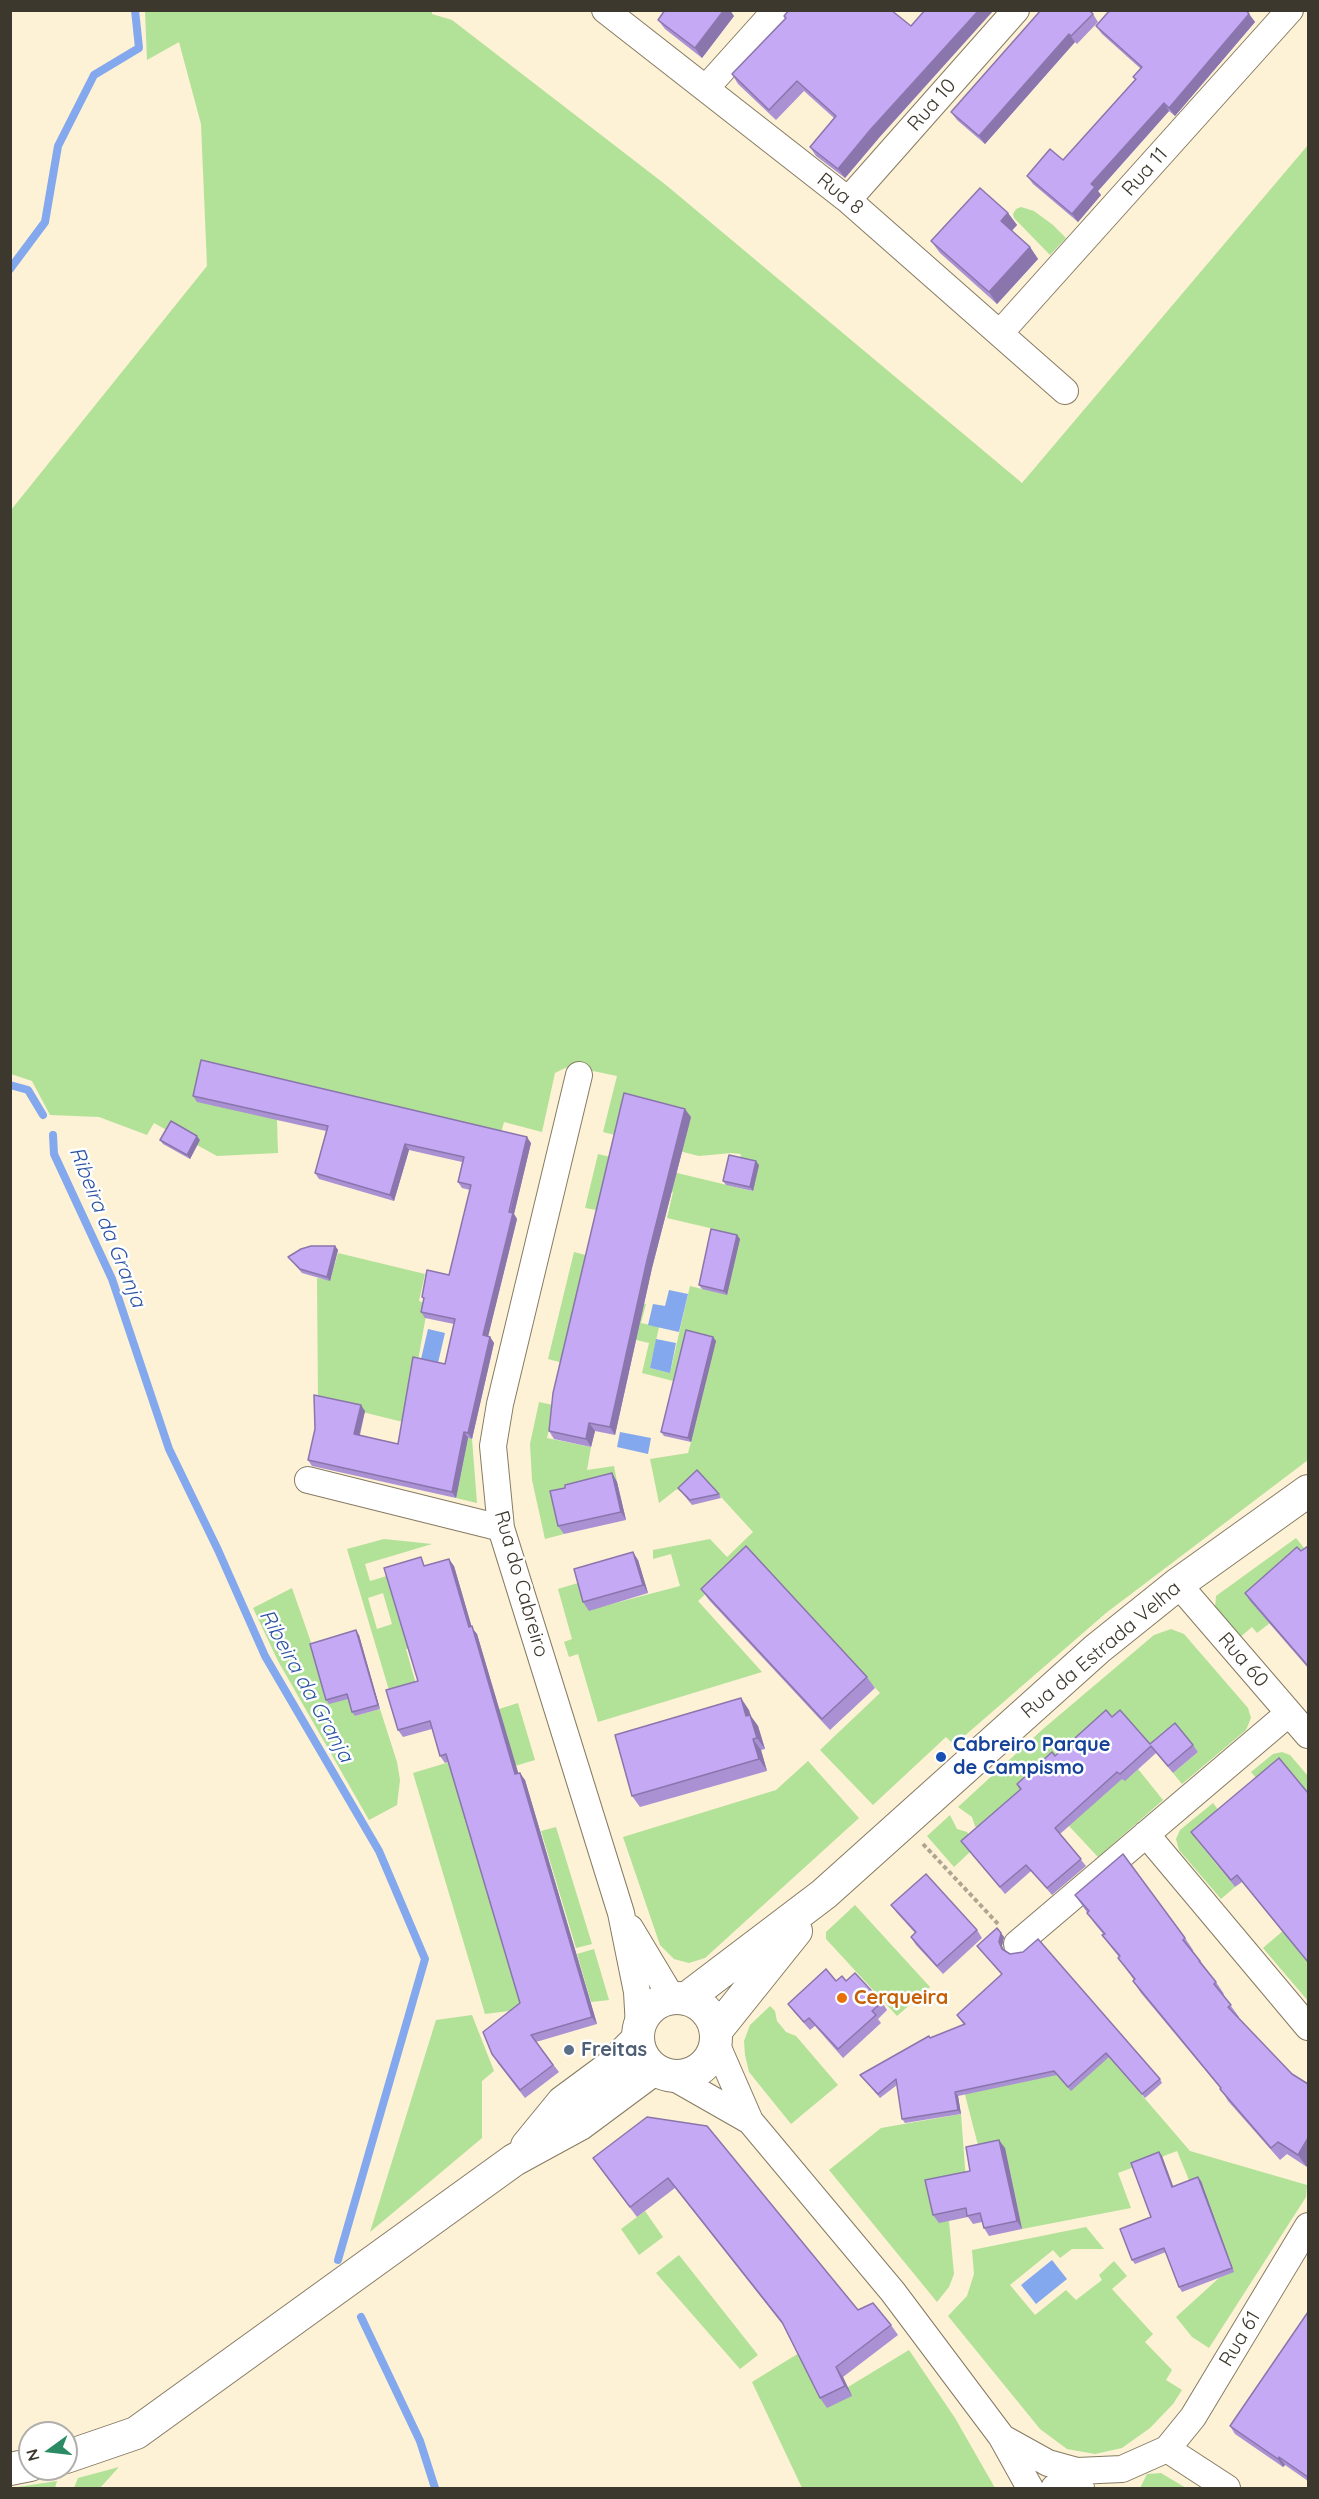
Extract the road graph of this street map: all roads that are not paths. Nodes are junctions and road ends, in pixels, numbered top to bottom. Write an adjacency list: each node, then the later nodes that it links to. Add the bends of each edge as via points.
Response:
1 (605, 10): 5 (street, Rua 8)
2 (777, 10): 5 (street)
3 (1016, 10): 6 (street, Rua 10)
4 (1290, 10): 7 (street, Rua 11)
5 (706, 88): 6 (street, Rua 8)
6 (848, 200): 7 (street, Rua 8)
7 (1000, 333): 8 (street, Rua 8)
8 (1065, 391)
9 (579, 1075): 12 (street, Rua do Cabreiro, via 500,1404 493,1446)
10 (308, 1480): 12 (street)
11 (1308, 1491): 13 (street, Rua da Estrada Velha)
12 (501, 1528): 18 (street, Rua do Cabreiro)
13 (1178, 1584): 14 (street, Rua 60); 17 (street, Rua da Estrada Velha, via 1097,1648)
14 (1289, 1713): 15 (street, Rua 60); 16 (street)
15 (1308, 1736)
16 (1146, 1834): 19 (street); 21 (street)
17 (824, 1894): 20 (street, Rua da Estrada Velha); 23 (street, Rua da Estrada Velha)
18 (621, 1913): 20 (street); 22 (street, via 637,1992)
19 (1017, 1944)
20 (680, 1998): 22 (street, via 651,2007); 23 (street, via 707,2010)
21 (1308, 2027)
22 (639, 2033): 24 (street, via 640,2050); 26 (street, via 609,2068 563,2102)
23 (716, 2037): 24 (street, via 713,2053 700,2069 692,2074); 25 (street)
24 (663, 2072): 25 (street); 26 (street)
25 (750, 2121): 28 (street, via 893,2292)
26 (514, 2160): 30 (street, via 136,2433)
27 (1308, 2226): 29 (street, Rua 61, via 1193,2416)
28 (1001, 2436): 32 (street, via 1060,2468); 33 (street)
29 (1167, 2449): 31 (street); 34 (street)
30 (78, 2453)
31 (1130, 2473): 32 (street)
32 (1070, 2484)
33 (1030, 2488)
34 (1227, 2488)

